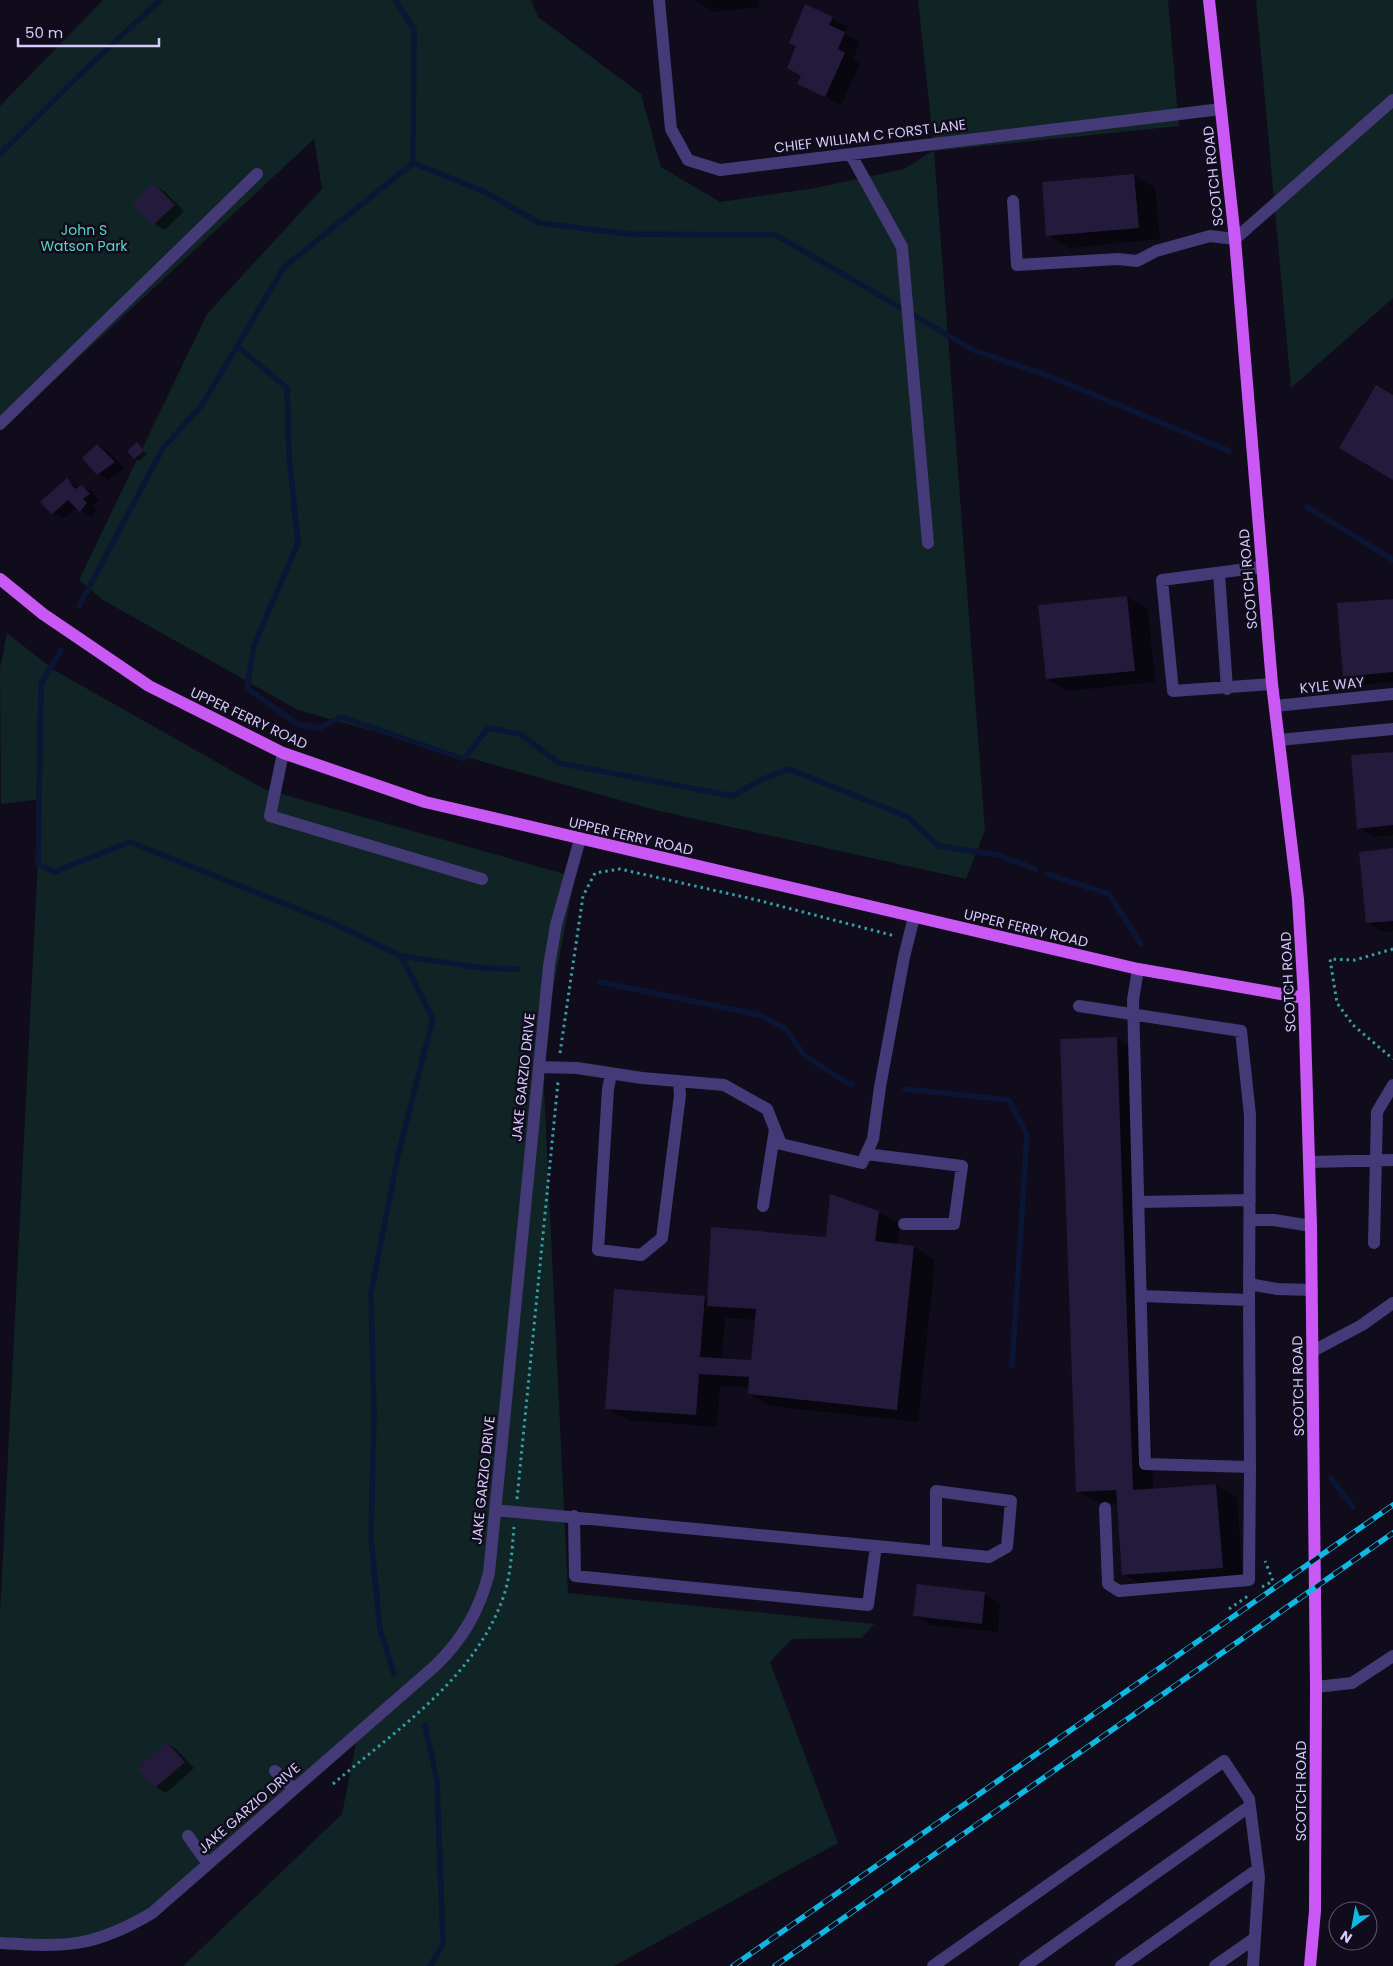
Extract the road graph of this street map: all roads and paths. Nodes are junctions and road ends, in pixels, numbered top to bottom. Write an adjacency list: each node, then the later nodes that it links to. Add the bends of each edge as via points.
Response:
1 (659, 0): 5 (street, CHIEF WILLIAM C FORST LANE, via 671,129 688,160 720,170)
2 (1210, 0): 4 (main road, SCOTCH ROAD)
3 (1393, 100): 8 (street)
4 (1221, 109): 5 (street, CHIEF WILLIAM C FORST LANE, via 898,141); 8 (main road, SCOTCH ROAD)
5 (851, 155): 10 (street, via 902,247)
6 (257, 174): 9 (street)
7 (1013, 201): 8 (street, via 1017,265 1118,259 1137,261 1156,251 1210,236)
8 (1235, 239): 11 (main road, SCOTCH ROAD)
9 (0, 424)
10 (928, 544)
11 (1262, 567): 12 (street); 14 (main road, SCOTCH ROAD)
12 (1219, 573): 15 (street); 15 (street, via 1162,580 1173,691)
13 (0, 579): 20 (main road, UPPER FERRY ROAD, via 43,614 149,686)
14 (1272, 684): 15 (street); 17 (main road, SCOTCH ROAD)
15 (1227, 689)
16 (1393, 694): 17 (street, KYLE WAY)
17 (1275, 706): 19 (main road, SCOTCH ROAD)
18 (1393, 729): 19 (street)
19 (1279, 740): 27 (main road, SCOTCH ROAD, via 1298,899)
20 (283, 753): 21 (main road, UPPER FERRY ROAD, via 425,802); 22 (street, via 270,816)
21 (580, 839): 23 (main road, UPPER FERRY ROAD); 31 (street, JAKE GARZIO DRIVE, via 556,925)
22 (482, 879)
23 (914, 917): 26 (main road, UPPER FERRY ROAD); 37 (street, via 904,957 873,1139)
24 (895, 936): 32 (path, via 620,869 595,873 583,896)
25 (1393, 949): 30 (path, via 1355,960 1330,959 1337,1004 1354,1025)
26 (1138, 969): 27 (main road, UPPER FERRY ROAD); 29 (street)
27 (1304, 998): 40 (main road, SCOTCH ROAD)
28 (1078, 1006): 29 (street)
29 (1133, 1014): 41 (street, via 1241,1031 1250,1115); 42 (street)
30 (1393, 1059)
31 (539, 1067): 32 (street); 56 (street, JAKE GARZIO DRIVE)
32 (559, 1067): 33 (street); 57 (path)
33 (611, 1074): 34 (street); 34 (street, via 598,1250 641,1255 662,1238 680,1095)
34 (679, 1081): 36 (street, via 724,1085 767,1109)
35 (1393, 1085): 38 (street, via 1377,1112)
36 (776, 1129): 37 (street, via 781,1144 862,1163); 43 (street)
37 (866, 1154): 45 (street, via 962,1166 954,1224)
38 (1376, 1160): 39 (street); 40 (street); 47 (street)
39 (1393, 1160)
40 (1310, 1162): 46 (main road, SCOTCH ROAD)
41 (1250, 1200): 42 (street); 44 (street)
42 (1139, 1202): 50 (street)
43 (764, 1206)
44 (1250, 1220): 46 (street); 48 (street)
45 (904, 1224)
46 (1312, 1226): 49 (main road, SCOTCH ROAD)
47 (1374, 1243)
48 (1249, 1284): 49 (street); 51 (street)
49 (1312, 1290): 53 (main road, SCOTCH ROAD)
50 (1141, 1296): 51 (street); 54 (street, via 1144,1464)
51 (1250, 1300): 54 (street)
52 (1393, 1303): 53 (street, via 1362,1325)
53 (1313, 1351): 62 (main road, SCOTCH ROAD)
54 (1250, 1466): 55 (street, via 1249,1580 1119,1591 1108,1584)
55 (1105, 1508)
56 (496, 1510): 57 (street); 65 (street, JAKE GARZIO DRIVE, via 489,1573 482,1600 454,1648)
57 (516, 1512): 58 (street); 64 (path, via 505,1594 484,1638 443,1690)
58 (574, 1516): 59 (street); 59 (street, via 575,1576 595,1578 868,1605)
59 (876, 1546): 60 (street)
60 (936, 1551): 60 (street, via 988,1557 1007,1546 1011,1502 936,1491)
61 (1393, 1656): 62 (street, via 1352,1683)
62 (1316, 1687): 77 (main road, SCOTCH ROAD, via 1315,1911)
63 (275, 1771): 65 (street)
64 (333, 1784)
65 (294, 1789): 68 (street, JAKE GARZIO DRIVE)
66 (1250, 1806): 69 (street); 72 (street, via 1249,1799 1224,1760); 73 (street)
67 (188, 1836): 68 (street)
68 (208, 1864): 71 (street, JAKE GARZIO DRIVE, via 152,1913 125,1929 87,1942 55,1946)
69 (1258, 1870): 70 (street); 74 (street)
70 (1255, 1938): 75 (street); 76 (street)
71 (0, 1944)
72 (933, 1966)
73 (1025, 1966)
74 (1122, 1966)
75 (1215, 1966)
76 (1253, 1966)
77 (1310, 1966)

